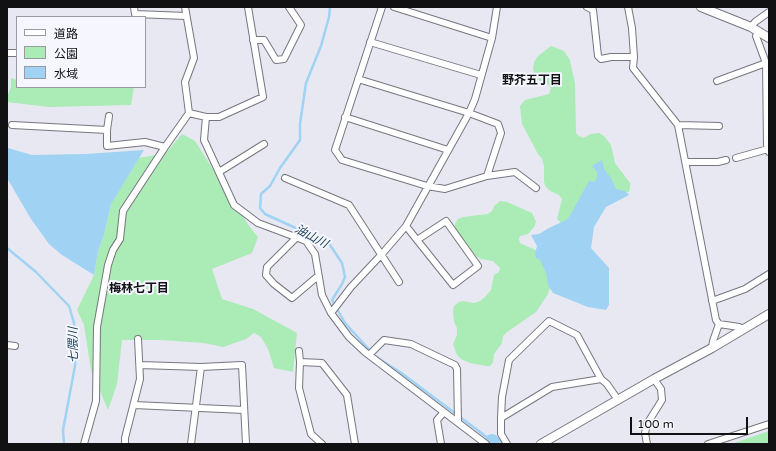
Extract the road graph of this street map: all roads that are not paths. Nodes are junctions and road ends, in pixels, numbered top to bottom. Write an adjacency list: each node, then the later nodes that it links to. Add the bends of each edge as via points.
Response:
1 (134, 7): 12 (street, via 135,14)
2 (185, 7): 12 (street)
3 (248, 7): 17 (street)
4 (289, 7): 17 (street, via 301,25 284,59 276,60 264,40)
5 (382, 7): 18 (street)
6 (394, 7): 15 (street)
7 (497, 7): 15 (street)
8 (587, 7): 19 (street, via 592,10 598,56 601,59 611,56)
9 (628, 7): 19 (street)
10 (701, 7): 13 (street)
11 (769, 12): 13 (street)
12 (186, 16): 24 (street, via 194,58 185,82)
13 (751, 27): 14 (street)
14 (758, 32): 16 (street); 20 (street, via 756,36)
15 (492, 38): 21 (street)
16 (769, 38)
17 (253, 40): 27 (street, via 263,97 219,117)
18 (370, 42): 21 (street); 22 (street)
19 (634, 57): 30 (street, via 633,68)
20 (766, 63): 23 (street); 35 (street)
21 (481, 75): 25 (street)
22 (358, 79): 25 (street); 28 (street)
23 (717, 81)
24 (189, 113): 27 (street); 34 (street)
25 (469, 113): 36 (street); 41 (street, via 498,124 501,133)
26 (109, 116): 32 (street)
27 (206, 117): 40 (street, via 204,140)
28 (345, 117): 36 (street); 43 (street, via 335,150 342,160)
29 (12, 124): 32 (street)
30 (678, 124): 31 (street); 39 (street)
31 (719, 126)
32 (107, 130): 34 (street, via 106,146 145,142)
33 (264, 144): 40 (street)
34 (165, 147): 76 (street, via 123,211 120,240 108,265 97,326 96,401)
35 (768, 148): 37 (street)
36 (448, 150): 43 (street)
37 (736, 158)
38 (726, 160): 39 (street)
39 (686, 162): 52 (street)
40 (219, 172): 46 (street, via 234,205 258,223)
41 (487, 176): 43 (street, via 445,189); 44 (street, via 516,172)
42 (285, 178): 48 (street, via 349,205)
43 (427, 186): 45 (street)
44 (536, 188)
45 (406, 226): 47 (street); 48 (street)
46 (297, 237): 50 (street, via 306,241 315,254); 50 (street, via 267,267 266,275 292,298)
47 (417, 240): 47 (street, via 453,285 478,266 446,221)
48 (382, 254): 51 (street); 53 (street)
49 (769, 274): 52 (street, via 745,289)
50 (318, 276): 53 (street, via 322,295)
51 (399, 282)
52 (712, 301): 55 (street)
53 (331, 313): 62 (street, via 350,337)
54 (769, 314): 56 (street)
55 (719, 324): 56 (street); 60 (street)
56 (744, 329): 60 (street)
57 (138, 339): 64 (street)
58 (7, 345): 59 (street)
59 (15, 346)
60 (712, 348): 67 (street)
61 (299, 351): 63 (street)
62 (369, 355): 72 (street); 74 (street, via 384,340 411,344 455,365)
63 (300, 362): 80 (street, via 299,388 310,434); 81 (street, via 322,363 347,395)
64 (140, 365): 65 (street); 69 (street, via 140,379)
65 (201, 367): 70 (street); 71 (street, via 242,365)
66 (601, 379): 68 (street); 73 (street, via 552,387); 73 (street, via 577,335 549,321 509,360)
67 (654, 379): 68 (street); 86 (street, via 661,389 662,400 647,424)
68 (618, 400): 85 (street)
69 (134, 405): 70 (street); 77 (street)
70 (195, 409): 71 (street); 78 (street)
71 (244, 410): 79 (street)
72 (444, 412): 74 (street); 82 (street, via 437,420)
73 (501, 418): 84 (street, via 501,434)
74 (458, 422): 83 (street)
75 (769, 424): 87 (street)
76 (84, 444)
77 (125, 444)
78 (191, 444)
79 (246, 444)
80 (322, 444)
81 (355, 444)
82 (441, 444)
83 (486, 444)
84 (507, 444)
85 (541, 444)
86 (647, 444)
87 (708, 444)

